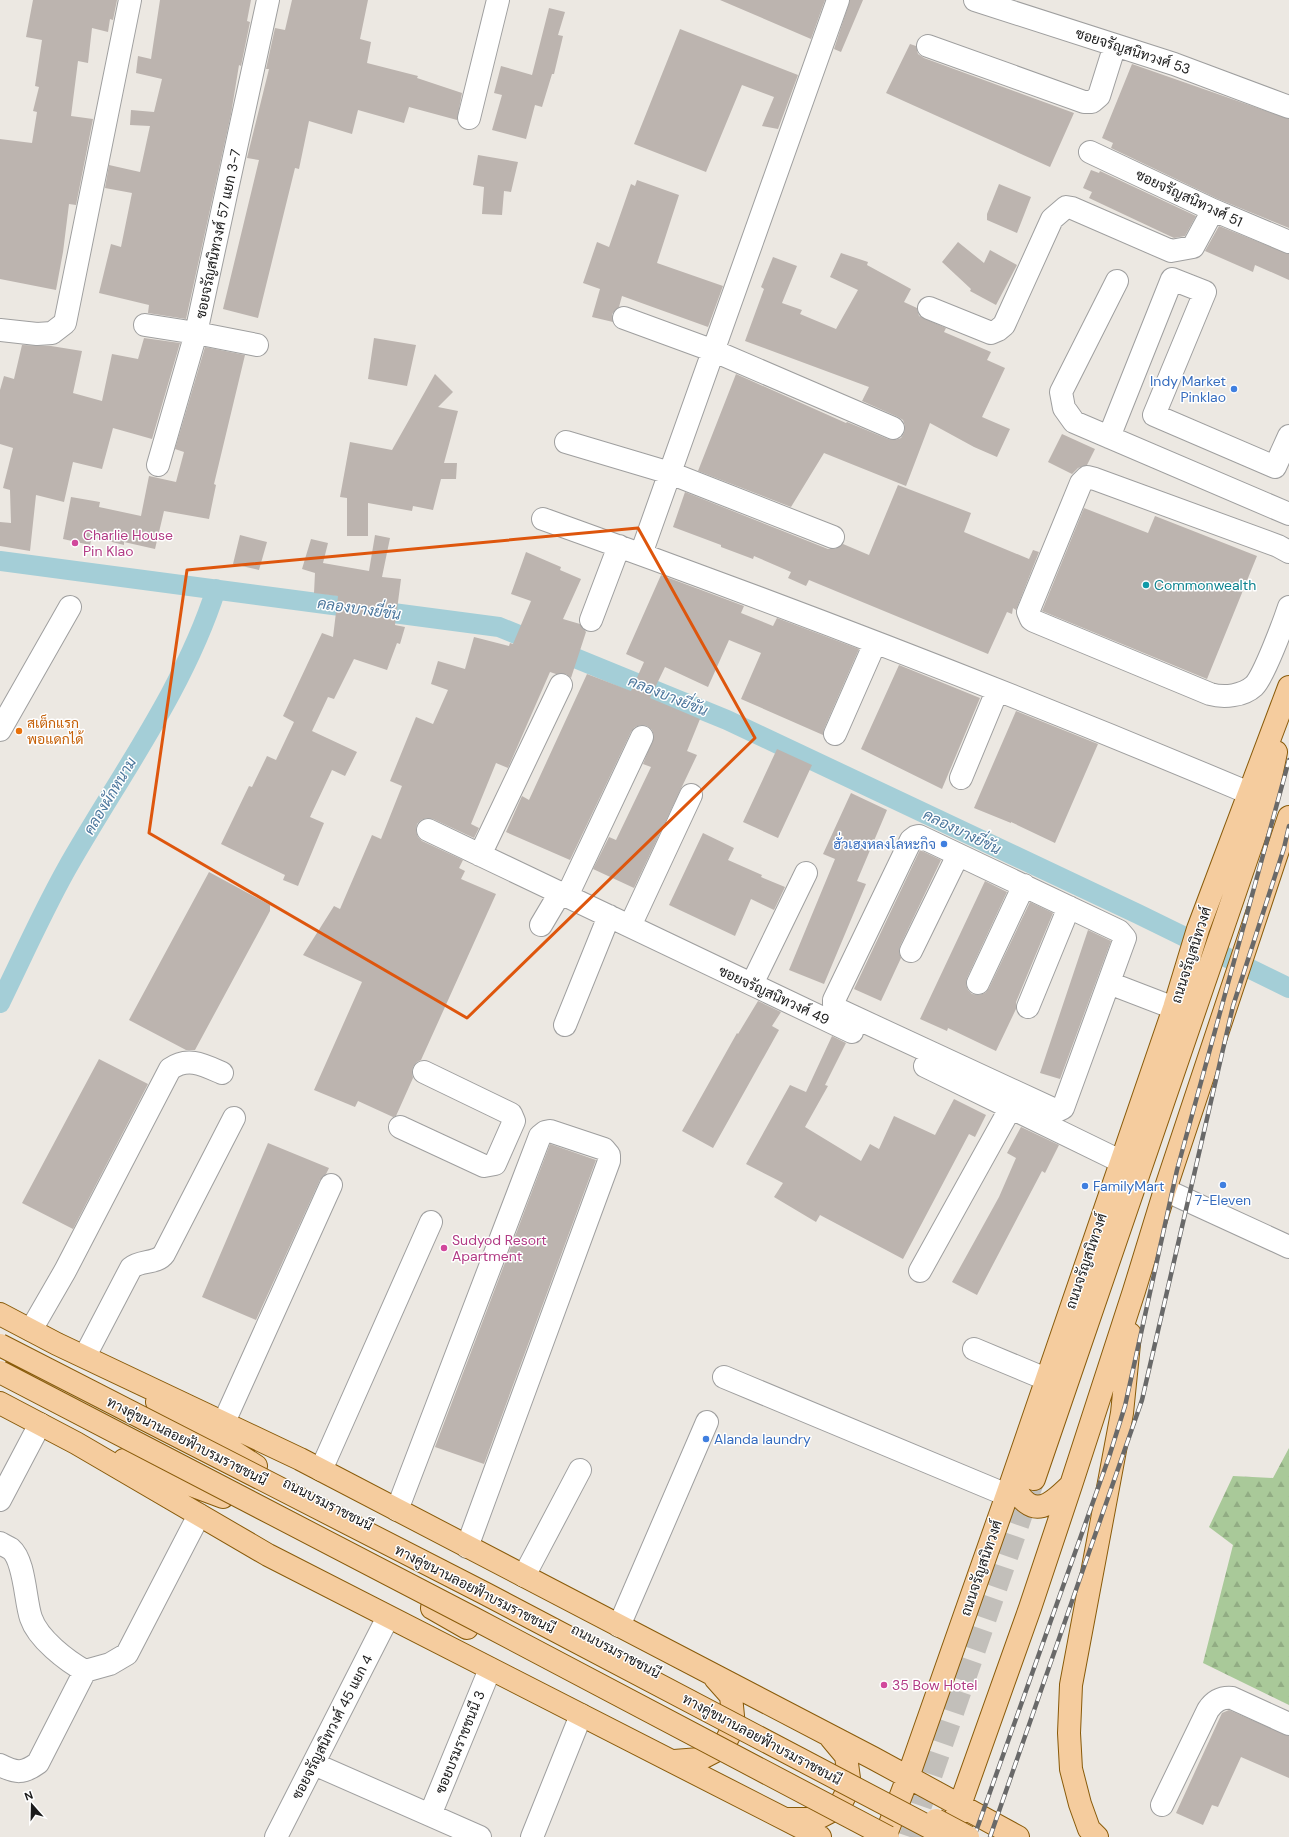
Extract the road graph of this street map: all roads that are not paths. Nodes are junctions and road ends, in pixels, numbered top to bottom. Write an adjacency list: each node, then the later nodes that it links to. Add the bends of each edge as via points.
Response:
1 (130, 0): 17 (street, via 65,323 52,334)
2 (268, 0): 18 (street, ซอยจรัญสนิทวงศ์ 57 แยก 3-7)
3 (498, 0): 9 (street)
4 (838, 0): 20 (street)
5 (975, 0): 6 (street, ซอยจรัญสนิทวงศ์ 53)
6 (1115, 45): 7 (street, via 1098,96 1092,102 1084,102); 8 (street, ซอยจรัญสนิทวงศ์ 53)
7 (928, 46)
8 (1289, 107)
9 (469, 118)
10 (1090, 152): 11 (street, ซอยจรัญสนิทวงศ์ 51)
11 (1212, 210): 12 (street, ซอยจรัญสนิทวงศ์ 51); 14 (street, via 1193,247 1170,251 1066,207 1052,219 1004,325 998,330 991,333)
12 (1289, 242)
13 (1117, 281): 23 (street, via 1061,392 1064,408 1074,422)
14 (929, 308)
15 (624, 318): 20 (street)
16 (145, 325): 18 (street)
17 (0, 330)
18 (196, 333): 19 (street); 25 (street, ซอยจรัญสนิทวงศ์ 57 แยก 3-7)
19 (257, 345)
20 (714, 351): 21 (street); 26 (street)
21 (893, 428)
22 (1289, 436): 23 (street, via 1275,467 1154,415 1205,292 1172,278)
23 (1109, 437): 27 (street)
24 (566, 442): 26 (street)
25 (158, 464)
26 (670, 473): 29 (street); 32 (street)
27 (1289, 514)
28 (543, 519): 30 (street)
29 (833, 537)
30 (619, 546): 32 (street); 35 (street)
31 (1289, 552): 34 (street, via 1087,477 1081,483 1028,612 1034,621 1210,694 1222,696 1243,692 1255,684)
32 (641, 554): 36 (street, via 723,583)
33 (70, 608): 41 (street)
34 (1288, 615)
35 (590, 620)
36 (875, 643): 40 (street); 42 (street)
37 (561, 685): 50 (street)
38 (1289, 687): 47 (main road, ถนนจรัญสนิทวงศ์)
39 (1289, 690): 47 (main road, ถนนจรัญสนิทวงศ์)
40 (997, 691): 45 (street); 47 (street)
41 (0, 730)
42 (835, 734)
43 (642, 738): 54 (street)
44 (1289, 761): 47 (main road, ถนนจรัญสนิทวงศ์)
45 (961, 778)
46 (691, 795): 58 (street)
47 (1257, 799): 60 (main road, ถนนจรัญสนิทวงศ์, via 1220,936); 60 (main road, ถนนจรัญสนิทวงศ์, via 1198,929)
48 (1289, 817): 74 (main road)
49 (428, 830): 50 (street, ซอยจรัญสนิทวงศ์ 49)
50 (480, 855): 54 (street, ซอยจรัญสนิทวงศ์ 49)
51 (958, 855): 53 (street); 59 (street); 62 (street, via 919,836 912,838 834,1000 835,1007 1059,1110 1063,1108)
52 (806, 873): 63 (street)
53 (1024, 885): 55 (street); 61 (street)
54 (563, 895): 56 (street, ซอยจรัญสนิทวงศ์ 49); 57 (street)
55 (1069, 907): 62 (street, via 1124,935); 64 (street)
56 (608, 916): 58 (street, ซอยจรัญสนิทวงศ์ 49); 66 (street)
57 (542, 925)
58 (630, 926): 63 (street, ซอยจรัญสนิทวงศ์ 49)
59 (911, 951)
60 (1199, 965): 65 (main road, ถนนจรัญสนิทวงศ์); 95 (main road, ถนนจรัญสนิทวงศ์)
61 (978, 983)
62 (1109, 983): 65 (street)
63 (752, 984): 69 (street, ซอยจรัญสนิทวงศ์ 49)
64 (1028, 1007)
65 (1174, 1008): 72 (main road, ถนนจรัญสนิทวงศ์)
66 (565, 1025)
67 (424, 1072): 71 (street, via 511,1114 514,1121 495,1164 484,1166)
68 (222, 1073): 80 (street, via 192,1062 170,1069 65,1271)
69 (1011, 1107): 72 (street, ซอยจรัญสนิทวงศ์ 49); 77 (street)
70 (234, 1118): 83 (street, via 164,1254 160,1258 141,1262 131,1268)
71 (400, 1126)
72 (1120, 1161): 86 (main road, ถนนจรัญสนิทวงศ์)
73 (331, 1185): 88 (street)
74 (1165, 1190): 76 (street); 78 (main road)
75 (431, 1222): 93 (street)
76 (1289, 1247)
77 (920, 1271)
78 (1134, 1291): 96 (main road); 130 (main road, via 1122,1413 1071,1685 1071,1769 1089,1829)
79 (0, 1314): 80 (main road, ถนนบรมราชชนนี)
80 (31, 1330): 83 (main road, ถนนบรมราชชนนี)
81 (0, 1345): 127 (main road, ทางคู่ขนานลอยฟ้าบรมราชชนนี, bridge, via 486,1594)
82 (974, 1349): 86 (street)
83 (93, 1360): 88 (main road, ถนนบรมราชชนนี); 128 (main road, ถนนบรมราชชนนี, bridge, via 220,1444 286,1483 490,1584)
84 (0, 1372): 126 (main road, ทางคู่ขนานลอยฟ้าบรมราชชนนี, bridge)
85 (724, 1377): 97 (street)
86 (1046, 1379): 92 (main road, ถนนจรัญสนิทวงศ์)
87 (0, 1403): 90 (main road)
88 (224, 1422): 93 (main road, ถนนบรมราชชนนี)
89 (707, 1422): 105 (street)
90 (40, 1424): 91 (main road); 98 (street)
91 (76, 1444): 100 (main road); 124 (main road, via 236,1503)
92 (1016, 1466): 96 (main road, via 1018,1492 1022,1500 1031,1506 1040,1507 1051,1503); 97 (main road, ถนนจรัญสนิทวงศ์)
93 (320, 1470): 99 (main road, ถนนบรมราชชนนี)
94 (580, 1470): 103 (street)
95 (1034, 1479)
96 (1071, 1485): 117 (main road)
97 (1007, 1495): 115 (main road, ถนนจรัญสนิทวงศ์)
98 (0, 1500)
99 (397, 1510): 102 (main road, ถนนบรมราชชนนี); 102 (street, via 540,1136 550,1131 604,1149 609,1155 609,1162)
100 (199, 1515): 104 (main road, via 268,1555); 107 (street, via 127,1654 110,1664)
101 (0, 1543): 107 (street, via 11,1549 18,1558 32,1620 50,1646)
102 (467, 1547): 103 (main road, ถนนบรมราชชนนี)
103 (524, 1576): 105 (main road, ถนนบรมราชชนนี)
104 (388, 1617): 106 (main road); 113 (street, ซอยจรัญสนิทวงศ์ 45 แยก 4)
105 (619, 1626): 108 (main road, ถนนบรมราชชนนี)
106 (490, 1669): 109 (main road); 118 (street, ซอยบรมราชชนนี 3)
107 (85, 1671): 114 (street, via 38,1763 25,1771 12,1772)
108 (715, 1677): 111 (main road, ถนนบรมราชชนนี); 112 (main road, via 730,1696 734,1726 723,1747 700,1759)
109 (581, 1715): 112 (main road); 122 (street)
110 (1289, 1724): 116 (street, via 1232,1698 1220,1699 1208,1710)
111 (829, 1736): 115 (main road, ถนนบรมราชชนนี); 119 (main road, via 846,1756 850,1786 839,1807 816,1819)
112 (674, 1761): 119 (main road)
113 (314, 1764): 118 (street); 120 (street, ซอยจรัญสนิทวงศ์ 45 แยก 4)
114 (0, 1766)
115 (908, 1777): 117 (main road, ถนนบรมราชชนนี); 125 (main road, ถนนจรัญสนิทวงศ์)
116 (1162, 1805)
117 (959, 1806): 127 (main road); 129 (main road, ถนนบรมราชชนนี)
118 (430, 1815): 121 (street)
119 (788, 1819): 123 (main road)
120 (276, 1837)
121 (480, 1837)
122 (532, 1837)
123 (820, 1837)
124 (863, 1837)
125 (885, 1837)
126 (888, 1837)
127 (948, 1837)
128 (968, 1837)
129 (1018, 1837)
130 (1097, 1837)

